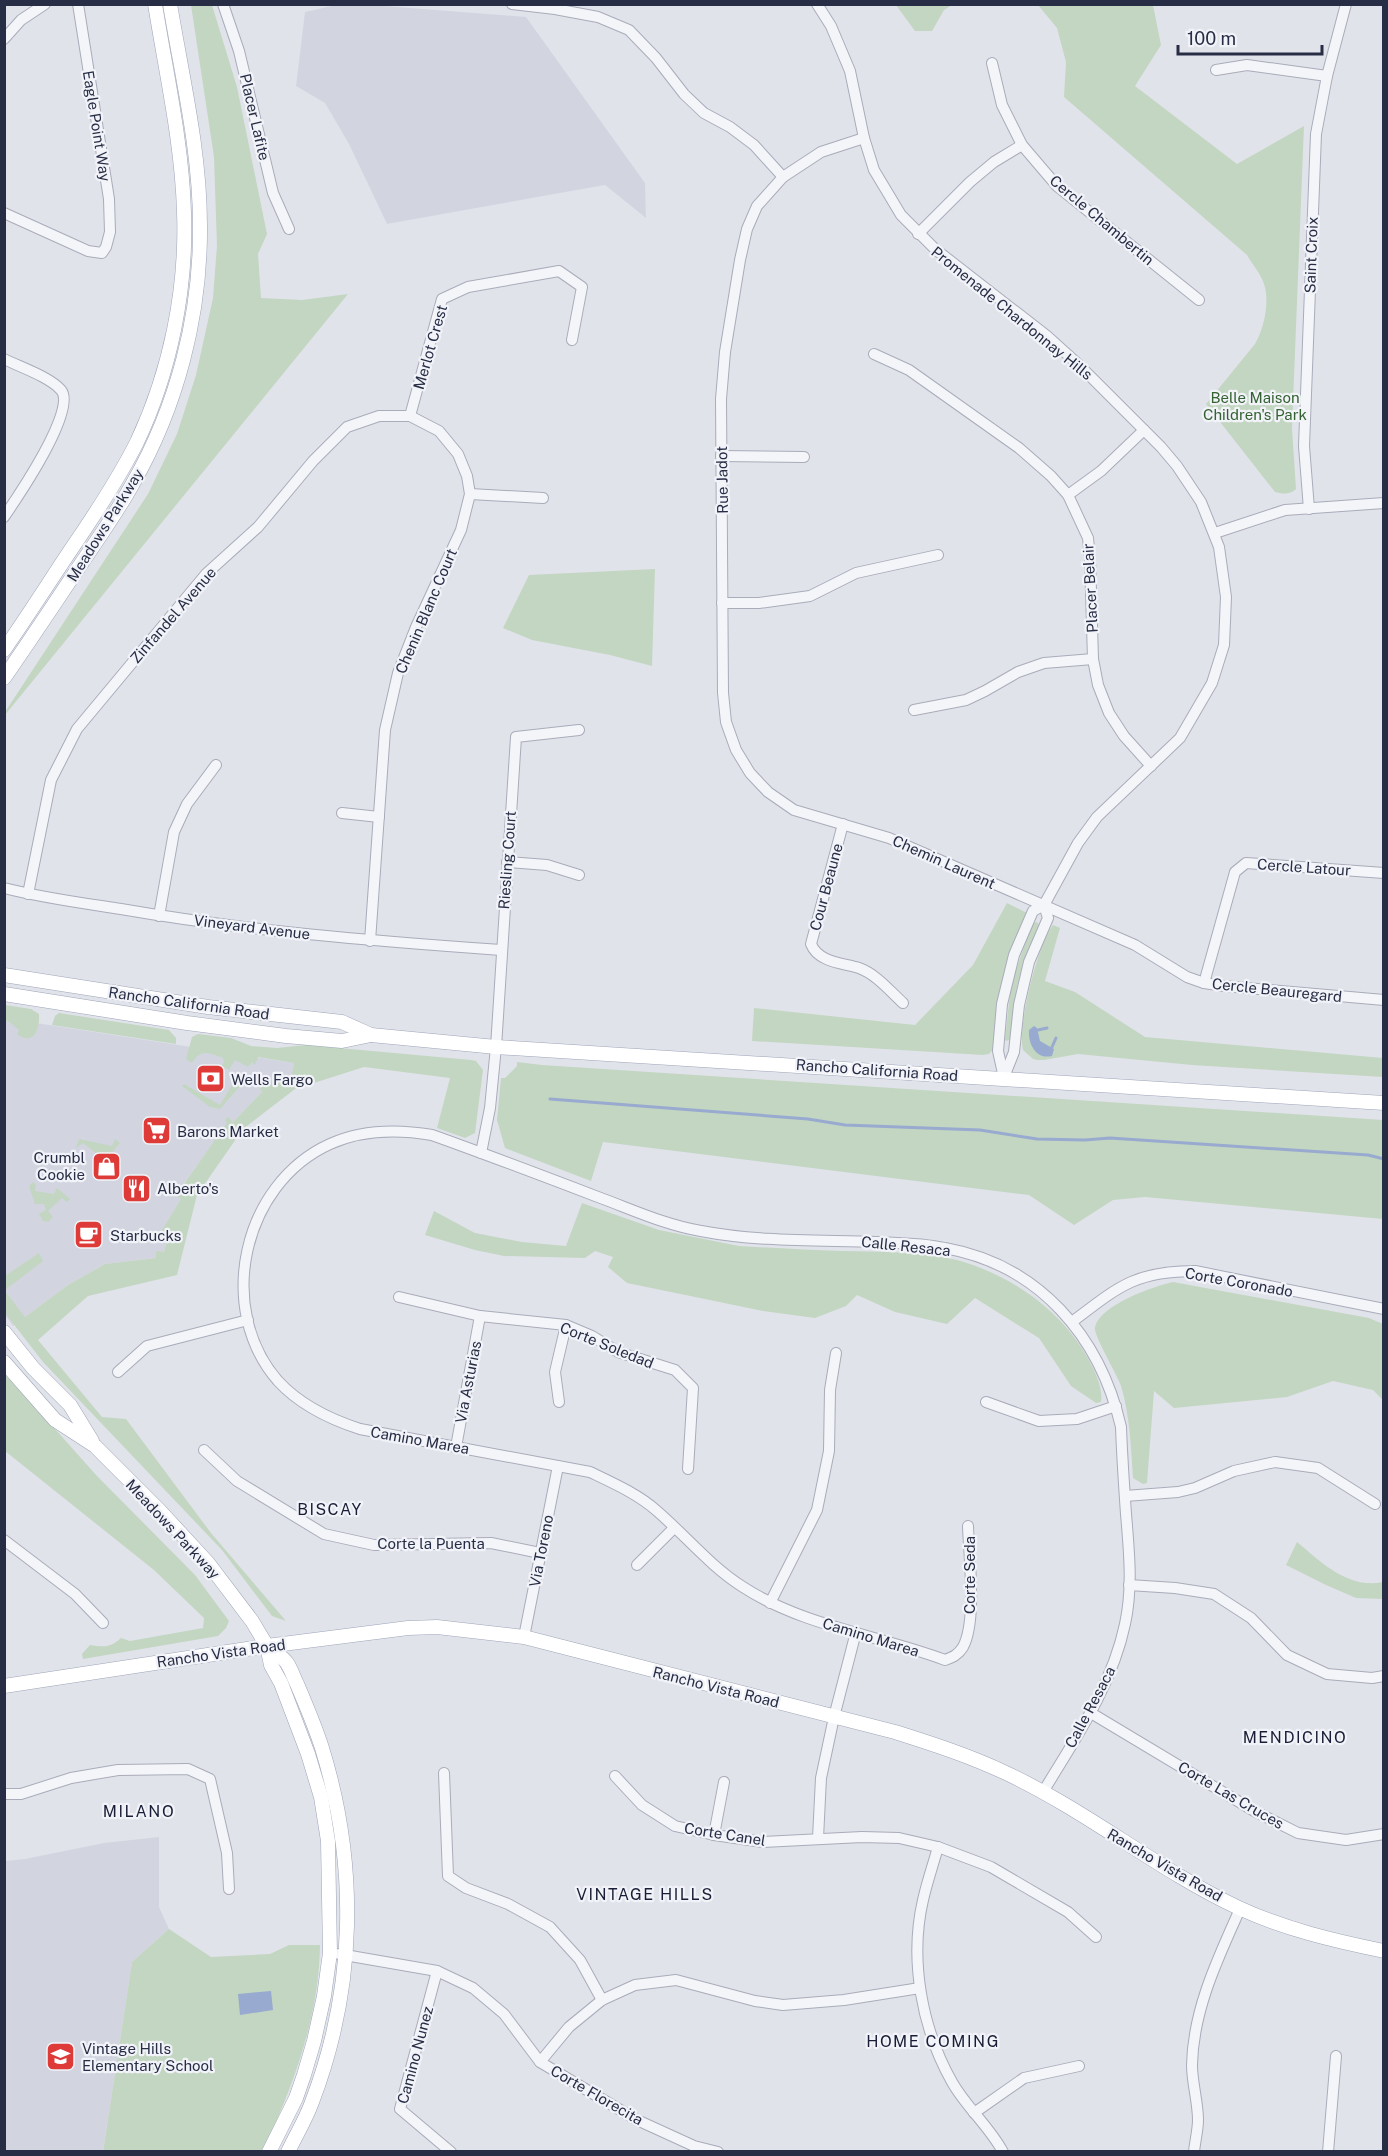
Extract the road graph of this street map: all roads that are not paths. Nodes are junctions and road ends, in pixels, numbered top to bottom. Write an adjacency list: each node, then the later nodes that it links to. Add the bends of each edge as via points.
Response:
1 (45, 4): 9 (street, via 21,20)
2 (78, 4): 16 (street, Eagle Point Way, via 109,199 110,232 106,247 102,253 88,251)
3 (155, 4): 36 (main road, Meadows Parkway, via 179,149 184,213 182,272 171,340 149,411 124,466)
4 (170, 4): 38 (main road, Meadows Parkway, via 198,182 200,244 191,327 164,417 132,485)
5 (223, 4): 17 (street, Placer Lafite, via 239,51 273,193)
6 (512, 4): 15 (street, via 598,17 629,30 684,94 704,113 754,145)
7 (817, 4): 13 (street, Promenade Chardonnay Hills, via 847,63)
8 (1346, 4): 12 (street, Saint Croix)
9 (4, 39)
10 (992, 63): 14 (street, Cercle Chambertin, via 1002,105)
11 (1216, 70): 12 (street, via 1247,65)
12 (1327, 76): 31 (street, Saint Croix, via 1316,134 1304,446)
13 (864, 138): 15 (street, Rue Jadot, via 821,152); 18 (street, Promenade Chardonnay Hills, via 887,194)
14 (1022, 145): 18 (street, via 993,162); 19 (street, Cercle Chambertin, via 1057,186)
15 (783, 177): 25 (street, Rue Jadot, via 757,206 747,229 725,352)
16 (4, 213)
17 (289, 229)
18 (918, 234): 24 (street, Promenade Chardonnay Hills, via 1047,336)
19 (1199, 300)
20 (572, 340): 23 (street, Merlot Crest, via 582,287 559,271 468,287 442,299)
21 (874, 354): 28 (street, Placer Belair, via 909,370 1019,448)
22 (4, 359): 32 (street, via 53,384 61,390 65,401 38,466)
23 (410, 416): 27 (street, Chenin Blanc Court, via 439,431 458,454); 50 (street, Zinfandel Avenue, via 379,416 347,427 258,527 206,574 76,729 51,780)
24 (1144, 430): 28 (street, via 1101,471); 33 (street, Promenade Chardonnay Hills, via 1191,485)
25 (721, 456): 26 (street); 35 (street, Rue Jadot)
26 (804, 457)
27 (470, 494): 29 (street); 44 (street, Chenin Blanc Court, via 461,530 398,673 385,730)
28 (1068, 495): 37 (street, Placer Belair, via 1088,538)
29 (543, 498)
30 (1383, 503): 31 (street)
31 (1309, 509): 33 (street, via 1285,510)
32 (6, 512)
33 (1215, 532): 42 (street, Promenade Chardonnay Hills, via 1226,597 1224,645 1212,683 1180,738)
34 (938, 555): 35 (street, via 856,573 810,596)
35 (722, 603): 45 (street, Rue Jadot, via 723,693 726,722 736,750 768,792 794,810)
36 (4, 650)
37 (1093, 659): 39 (street, via 1044,663 1018,672 966,700); 42 (street, Placer Belair, via 1109,713)
38 (4, 678)
39 (914, 710)
40 (579, 730): 46 (street, Riesling Court, via 516,737)
41 (216, 765): 52 (street, via 187,804 174,832)
42 (1151, 766): 51 (street, Promenade Chardonnay Hills, via 1097,817 1077,843)
43 (342, 813): 44 (street)
44 (379, 817): 53 (street, Chenin Blanc Court)
45 (843, 824): 51 (street, Chemin Laurent, via 889,838); 59 (street, Cour Beaune, via 811,944 822,958 862,969)
46 (507, 862): 48 (street, via 548,865); 54 (street, Riesling Court)
47 (1383, 873): 56 (street, Cercle Latour, via 1246,863 1235,872)
48 (579, 875)
49 (4, 888): 50 (street, Vineyard Avenue)
50 (28, 894): 52 (street, Vineyard Avenue)
51 (1044, 905): 56 (street, Cercle Beauregard, via 1135,945); 64 (street, Promenade Chardonnay Hills, via 1048,918 1029,962 1014,1052); 64 (street, Promenade Chardonnay Hills, via 1033,911 1007,978 998,1051)
52 (159, 916): 53 (street, Vineyard Avenue)
53 (370, 941): 54 (street, Vineyard Avenue)
54 (501, 950): 63 (street, Riesling Court)
55 (4, 975): 60 (main road, Rancho California Road)
56 (1204, 983): 58 (street, Cercle Beauregard)
57 (4, 994): 61 (main road, Rancho California Road)
58 (1383, 1000)
59 (903, 1003)
60 (289, 1016): 61 (main road, via 268,1022 200,1014); 62 (main road, Rancho California Road, via 342,1022)
61 (187, 1023): 62 (main road, Rancho California Road, via 342,1041)
62 (371, 1035): 63 (main road, Rancho California Road)
63 (496, 1047): 64 (main road, Rancho California Road); 66 (street, Riesling Court)
64 (1004, 1078): 65 (main road, Rancho California Road)
65 (1383, 1103)
66 (481, 1153): 70 (street, Camino Marea, via 432,1135 391,1130 349,1137 307,1158 274,1191 251,1232 243,1287); 71 (street, Calle Resaca, via 652,1218 699,1231 743,1237 913,1244 976,1256 998,1265 1048,1297)
67 (399, 1297): 69 (street, Corte Soledad)
68 (1383, 1309): 71 (street, Corte Coronado, via 1195,1271 1169,1271 1130,1281)
69 (480, 1316): 72 (street, Corte Soledad); 81 (street, Via Asturias)
70 (248, 1320): 76 (street, via 147,1346); 81 (street, Camino Marea, via 263,1359 278,1381 324,1416 360,1429)
71 (1072, 1322): 79 (street, Calle Resaca, via 1089,1345)
72 (566, 1325): 77 (street, via 555,1372); 84 (street, Corte Soledad, via 618,1352 675,1370 693,1388)
73 (4, 1332): 80 (main road, Meadows Parkway, via 70,1405)
74 (836, 1353): 93 (street, via 830,1390 829,1451 817,1510)
75 (4, 1362): 80 (main road, Meadows Parkway, via 55,1420)
76 (118, 1372)
77 (559, 1402)
78 (986, 1402): 79 (street, via 1039,1421 1077,1419)
79 (1116, 1406): 85 (street, Calle Resaca)
80 (94, 1446): 97 (main road, Meadows Parkway, via 208,1563)
81 (456, 1447): 83 (street, Camino Marea)
82 (204, 1450): 90 (street, Corte la Puenta, via 237,1481 324,1534 374,1545 491,1543)
83 (558, 1466): 88 (street, Camino Marea, via 590,1472 614,1483 656,1510); 90 (street, Via Toreno)
84 (688, 1469)
85 (1125, 1496): 86 (street, via 1178,1492 1234,1471 1275,1462 1318,1468); 92 (street, Calle Resaca)
86 (1375, 1504)
87 (968, 1526): 98 (street, Corte Seda, via 971,1605 968,1634)
88 (674, 1528): 91 (street); 93 (street, Camino Marea, via 714,1566)
89 (4, 1540): 94 (street, via 75,1594)
90 (540, 1553): 96 (street, Via Toreno)
91 (637, 1565)
92 (1130, 1585): 99 (street, via 1214,1594 1251,1618 1287,1655 1327,1674); 101 (street, Calle Resaca, via 1118,1650)
93 (771, 1604): 95 (street, Camino Marea)
94 (103, 1623)
95 (856, 1632): 98 (street, Camino Marea, via 945,1660); 102 (street)
96 (524, 1637): 97 (main road, Rancho Vista Road, via 437,1627 408,1628); 102 (main road, Rancho Vista Road)
97 (267, 1646): 100 (main road, Rancho Vista Road); 116 (main road, Meadows Parkway, via 271,1665 309,1754 321,1797 328,1841); 117 (main road, Meadows Parkway, via 287,1663 313,1720 330,1776 347,1893)
98 (955, 1656)
99 (1383, 1676)
100 (4, 1686)
101 (1091, 1713): 106 (street, Calle Resaca); 108 (street, Corte Las Cruces, via 1298,1833 1346,1840)
102 (834, 1717): 106 (main road, Rancho Vista Road, via 952,1750); 110 (street, via 821,1778)
103 (444, 1773): 120 (street, via 448,1876 550,1927 580,1960)
104 (615, 1776): 109 (street, Corte Canel, via 642,1805 675,1826)
105 (724, 1782): 109 (street)
106 (1043, 1792): 113 (main road, Rancho Vista Road)
107 (4, 1794): 112 (street, via 21,1794 71,1778 118,1770 188,1769 210,1779 227,1853)
108 (1383, 1834)
109 (714, 1835): 110 (street, Corte Canel, via 763,1842)
110 (818, 1838): 111 (street, Corte Canel, via 899,1838)
111 (938, 1847): 114 (street, Corte Canel, via 991,1867 1068,1912); 119 (street, via 922,1902 917,1949)
112 (229, 1888)
113 (1240, 1908): 115 (main road, Rancho Vista Road, via 1305,1932); 130 (street, via 1204,1996 1196,2032 1192,2066 1198,2121)
114 (1096, 1937)
115 (1383, 1951)
116 (330, 1953): 117 (street, Corte Florecita); 125 (main road, Meadows Parkway, via 324,1996 305,2071)
117 (347, 1954): 118 (street, Corte Florecita); 126 (main road, Meadows Parkway, via 341,1999 325,2063 311,2105)
118 (437, 1971): 122 (street, Corte Florecita, via 473,1988 504,2014); 127 (street, Camino Nunez, via 400,2109)
119 (920, 1989): 120 (street, via 783,2005 676,1980 635,1985); 124 (street, via 935,2044 952,2082)
120 (602, 2000): 122 (street, via 569,2027)
121 (1336, 2056): 131 (street)
122 (540, 2062): 128 (street, Corte Florecita, via 637,2120 694,2146)
123 (1079, 2066): 124 (street, via 1024,2078)
124 (974, 2113): 129 (street)
125 (269, 2151)
126 (288, 2151)
127 (451, 2151)
128 (718, 2151)
129 (1003, 2151)
130 (1194, 2151)
131 (1328, 2151)

